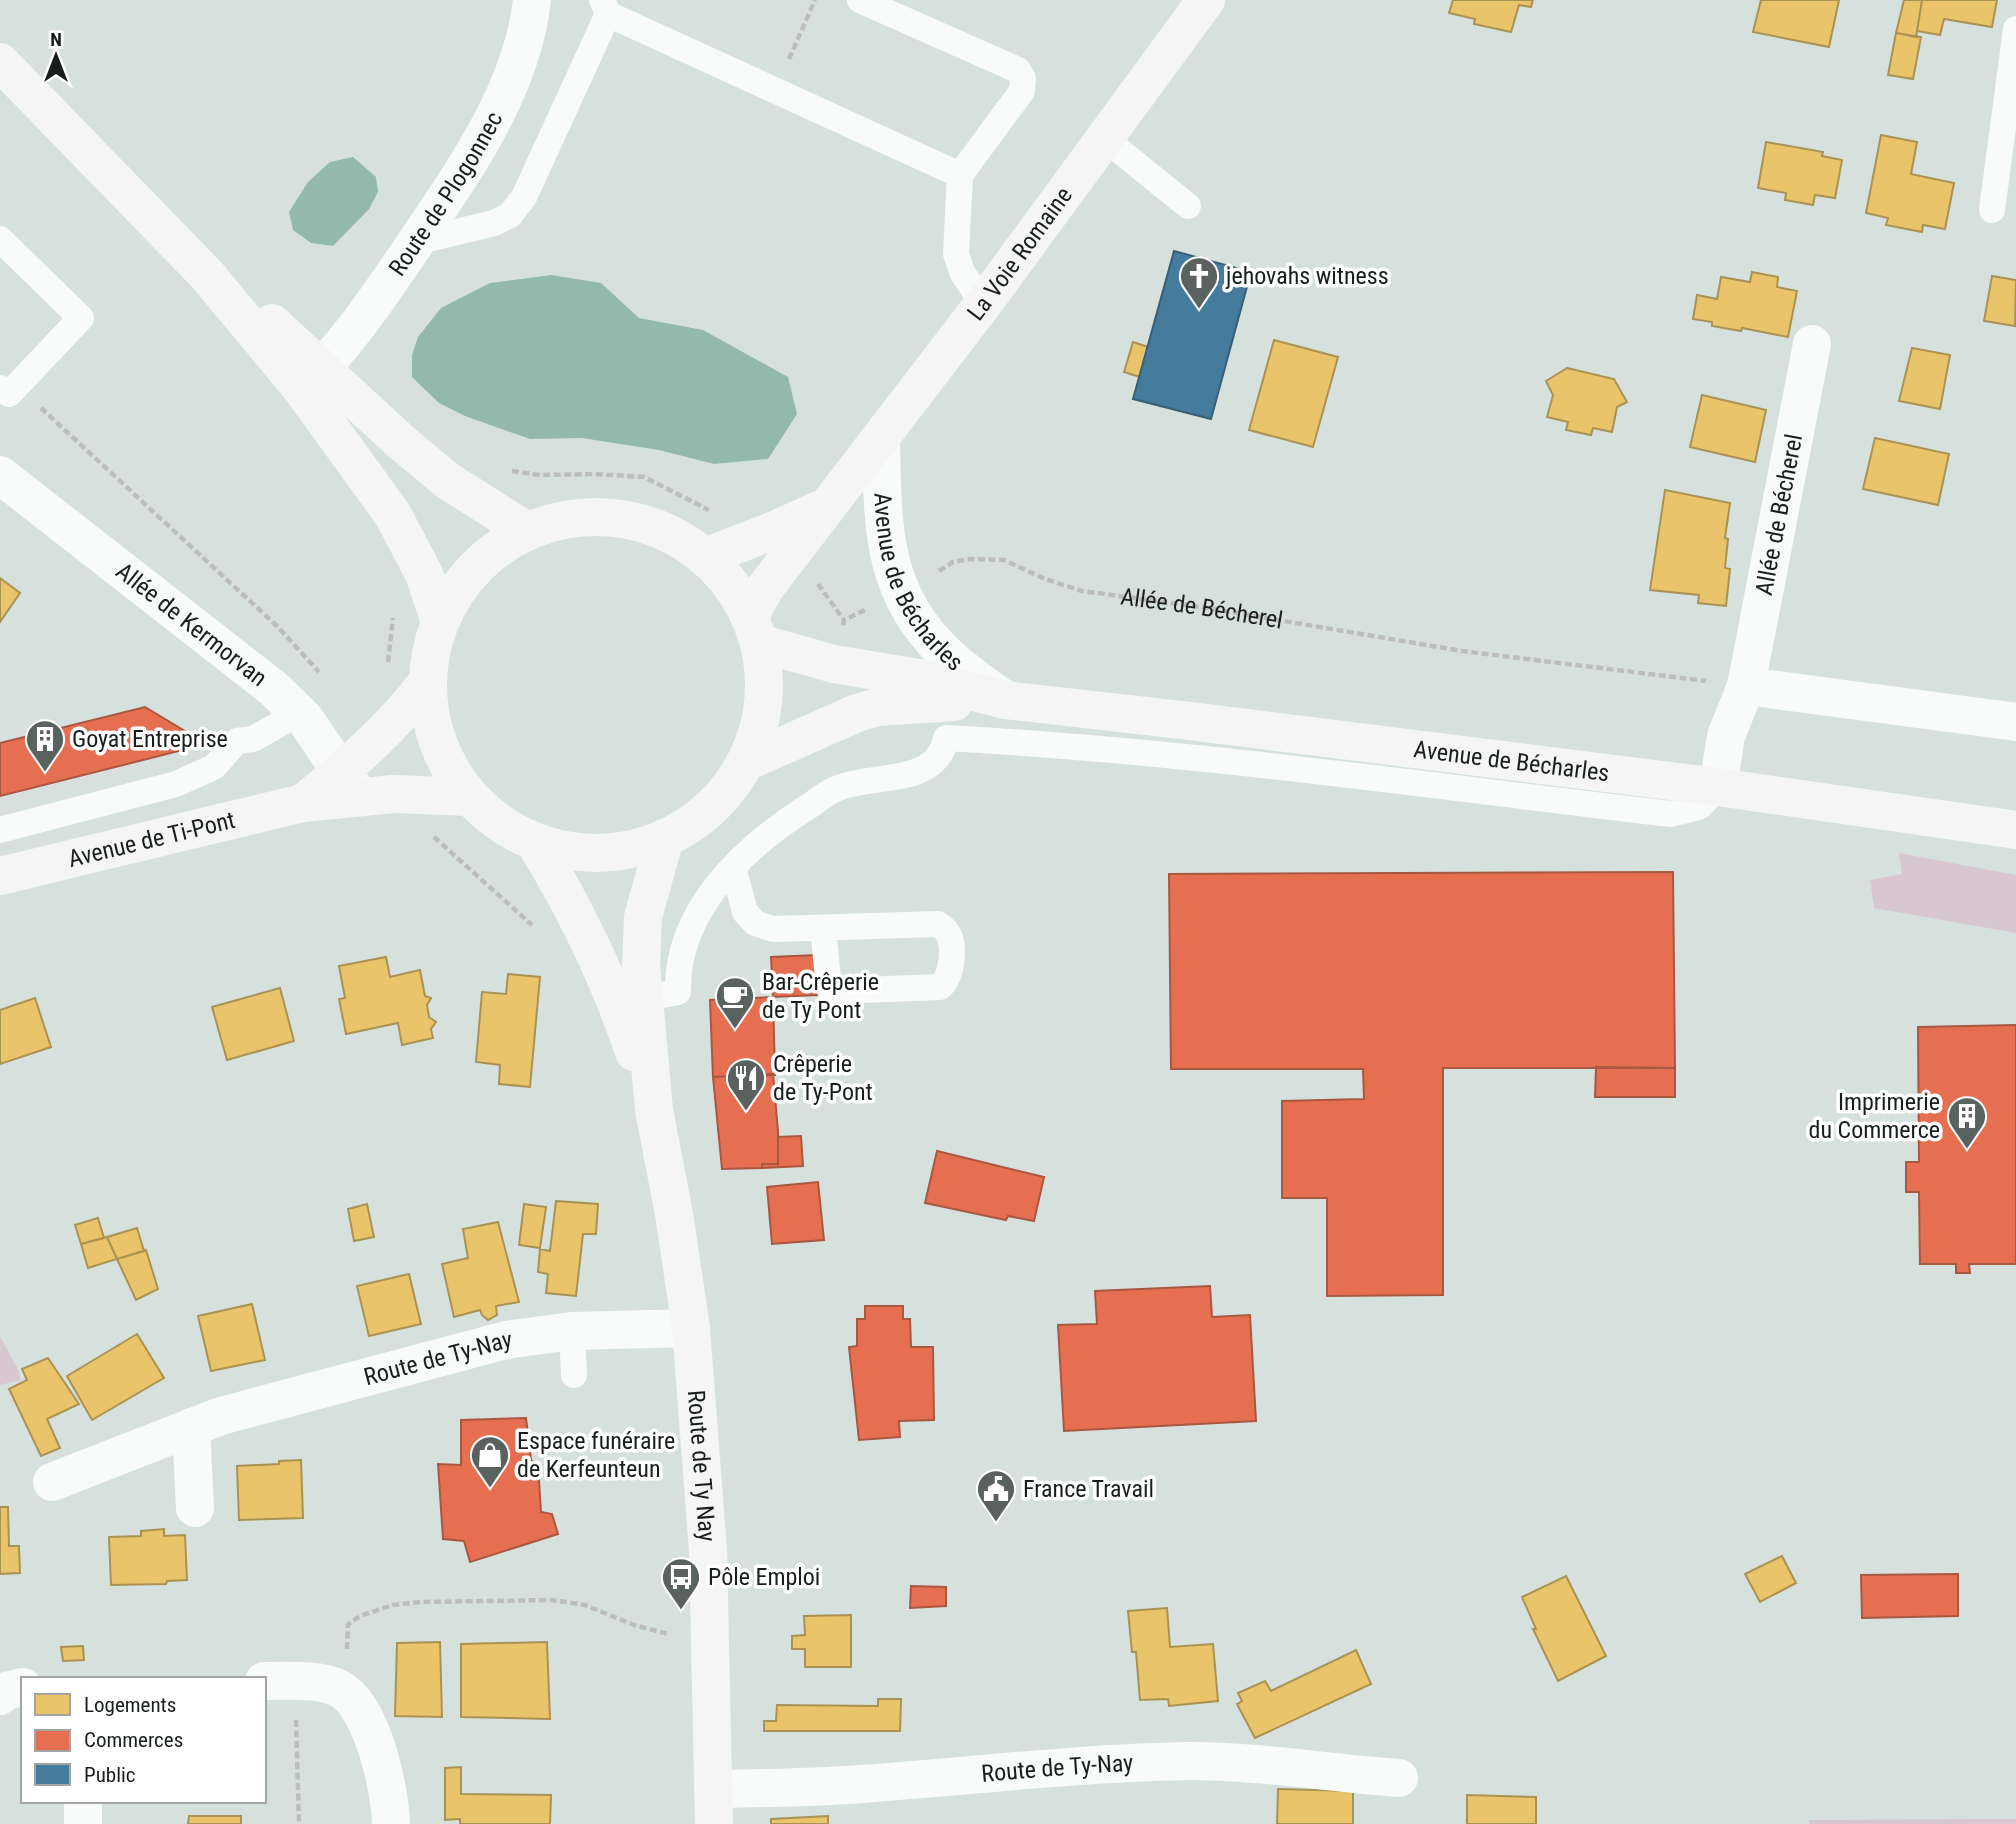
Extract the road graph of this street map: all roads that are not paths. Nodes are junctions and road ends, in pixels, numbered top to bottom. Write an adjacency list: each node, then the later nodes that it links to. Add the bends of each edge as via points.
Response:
1 (532, 0): 12 (street, Route de Plogonnec, via 523,48 494,116)
2 (860, 0): 8 (lane, via 1017,70 1023,79 1022,91)
3 (1206, 0): 7 (main road, La Voie Romaine)
4 (605, 7): 8 (lane); 12 (lane, via 524,197 510,215)
5 (2016, 29): 10 (lane)
6 (0, 62): 15 (main road, via 207,275 274,324)
7 (1104, 138): 9 (lane); 13 (main road, La Voie Romaine)
8 (960, 175): 13 (lane, via 956,254 962,272)
9 (1188, 206)
10 (1992, 209)
11 (0, 239): 16 (lane, via 81,318)
12 (415, 242): 15 (street, Route de Plogonnec)
13 (984, 304): 17 (main road, La Voie Romaine)
14 (1812, 344): 25 (street, Allée de Bécherel)
15 (312, 378): 20 (main road, via 448,481); 22 (main road, via 393,515 424,575)
16 (9, 387)
17 (881, 437): 19 (main road, La Voie Romaine); 26 (street, Avenue de Bécharles, via 883,524 901,592 945,653)
18 (0, 475): 27 (street, Allée de Kermorvan)
19 (826, 506): 21 (main road); 23 (main road, La Voie Romaine, via 765,588)
20 (527, 531): 21 (main road, via 573,518 620,518 665,532); 22 (main road, via 490,554 461,584)
21 (705, 557): 23 (main road, via 731,584)
22 (440, 622): 24 (main road)
23 (755, 629): 26 (main road, Avenue de Bécharles, via 834,664); 29 (main road, via 765,683 760,724)
24 (427, 682): 30 (main road, Avenue de Ti-Pont); 32 (main road, via 438,744)
25 (1746, 686): 28 (street); 31 (street, Allée de Bécherel, via 1726,736)
26 (1005, 700): 29 (main road, Avenue de Bécharles, via 878,707); 31 (main road, Avenue de Bécharles)
27 (299, 713): 30 (street, Allée de Kermorvan); 33 (lane, via 261,736 237,741 214,767 176,784)
28 (2016, 722)
29 (746, 762): 35 (main road, via 717,802)
30 (351, 784): 32 (main road, via 394,794); 38 (main road, Avenue de Ti-Pont, via 303,803)
31 (1718, 787): 34 (main road, Avenue de Bécharles); 37 (lane, via 1699,807 1671,814 1178,756 946,738 943,750 929,766 837,788 784,822)
32 (470, 797): 36 (main road, via 510,830)
33 (0, 830)
34 (2016, 830)
35 (665, 838): 36 (main road, via 622,851 577,852); 40 (main road, Route de Ty Nay, via 643,917)
36 (534, 841): 41 (main road, Route de Ty Nay, via 606,976)
37 (733, 867): 39 (lane, via 745,912 755,923 773,929); 40 (lane, via 686,935 677,972 678,992)
38 (0, 876)
39 (823, 928): 39 (lane, via 829,988 836,991 940,987 950,976 950,937 938,924)
40 (643, 999): 41 (main road, Route de Ty Nay)
41 (654, 1110): 42 (main road, Route de Ty Nay)
42 (691, 1328): 43 (street, Route de Ty-Nay); 53 (main road, Route de Ty Nay, via 704,1483)
43 (572, 1332): 44 (lane); 45 (street, Route de Ty-Nay, via 506,1340)
44 (574, 1375)
45 (191, 1427): 46 (street, Route de Ty-Nay); 47 (street)
46 (52, 1482)
47 (195, 1508)
48 (280, 1681): 55 (street, via 341,1689 362,1713 386,1776)
49 (21, 1687): 50 (street)
50 (0, 1696)
51 (1399, 1778): 53 (street, Route de Ty-Nay, via 1189,1761 858,1784)
52 (83, 1803): 54 (street)
53 (714, 1806)
54 (83, 1824)
55 (391, 1824)

